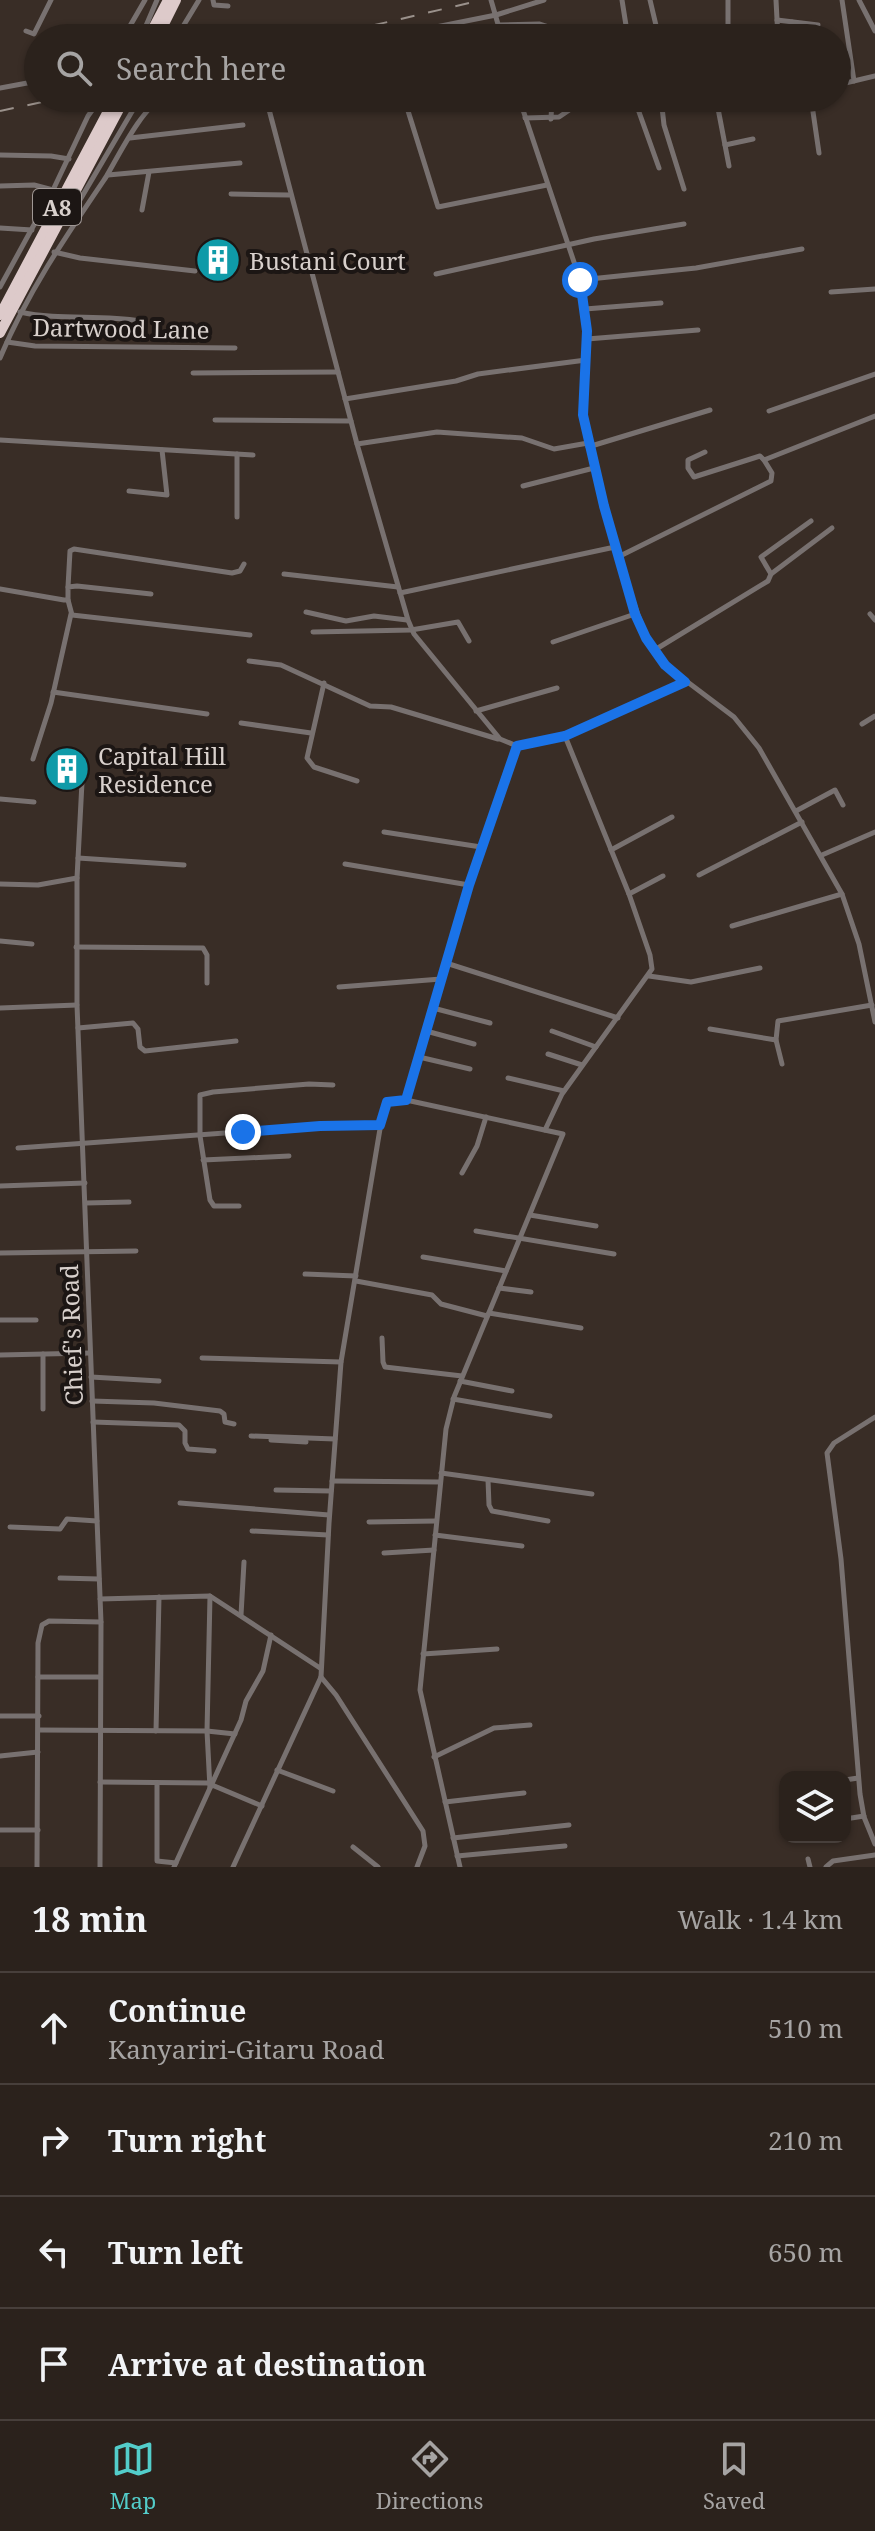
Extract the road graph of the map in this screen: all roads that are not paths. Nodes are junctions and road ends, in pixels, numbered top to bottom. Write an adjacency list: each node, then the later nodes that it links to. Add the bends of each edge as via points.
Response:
1 (51, 0): 20 (street)
2 (145, 0): 21 (street)
3 (157, 0): 22 (street)
4 (168, 0): 23 (highway)
5 (176, 0): 24 (highway)
6 (199, 0): 25 (street)
7 (213, 0): 16 (street, via 214,5)
8 (491, 0): 17 (street)
9 (544, 0): 17 (street)
10 (622, 0): 28 (street)
11 (650, 0): 29 (street)
12 (728, 0): 30 (street)
13 (776, 0): 18 (street)
14 (842, 0): 33 (street)
15 (859, 0): 34 (street)
16 (228, 6)
17 (496, 15): 26 (street); 27 (street)
18 (777, 20): 19 (street); 31 (street)
19 (792, 22): 32 (street)
20 (39, 24)
21 (131, 24)
22 (147, 24)
23 (155, 24)
24 (164, 24)
25 (184, 24)
26 (452, 24)
27 (499, 24)
28 (626, 24)
29 (656, 24)
30 (728, 24)
31 (777, 24)
32 (809, 24)
33 (846, 24)
34 (873, 24): 35 (street)
35 (875, 31)
36 (851, 61): 38 (street)
37 (875, 76): 38 (street)
38 (854, 81): 39 (street)
39 (851, 82)
40 (24, 84): 41 (street)
41 (0, 88)
42 (91, 112): 64 (street)
43 (113, 112): 95 (highway, A8)
44 (114, 112): 78 (highway, A8)
45 (132, 112): 76 (street)
46 (148, 112): 59 (street)
47 (269, 112): 75 (street)
48 (408, 112): 70 (street, via 438,207)
49 (523, 112): 56 (street)
50 (551, 112): 57 (street)
51 (569, 112): 57 (street)
52 (639, 112): 67 (street)
53 (663, 112): 72 (street)
54 (719, 112): 61 (street)
55 (813, 112): 62 (street)
56 (525, 118): 57 (street); 70 (street)
57 (551, 119)
58 (243, 125): 59 (street)
59 (129, 138): 69 (street)
60 (753, 139): 61 (street)
61 (725, 145): 66 (street)
62 (819, 153)
63 (0, 155): 64 (street)
64 (69, 159): 73 (street)
65 (240, 163): 68 (street)
66 (729, 166)
67 (659, 168)
68 (149, 172): 69 (street); 77 (street)
69 (107, 175): 79 (street)
70 (547, 185): 83 (street)
71 (0, 186): 73 (street)
72 (684, 189)
73 (53, 190): 82 (street)
74 (231, 194): 75 (street)
75 (289, 195): 103 (street)
76 (77, 205): 78 (street); 79 (street)
77 (142, 210)
78 (62, 218): 98 (highway, A8)
79 (73, 224): 85 (street)
80 (684, 224): 83 (street)
81 (0, 228): 82 (street)
82 (32, 230): 89 (street)
83 (569, 245): 87 (street); 88 (street)
84 (802, 249): 88 (street, via 696,268)
85 (54, 252): 86 (street); 94 (street)
86 (195, 271)
87 (436, 274)
88 (580, 280): 93 (street)
89 (0, 287)
90 (875, 289): 91 (street)
91 (831, 292)
92 (661, 303): 93 (street)
93 (585, 309): 99 (street)
94 (20, 312): 96 (street); 98 (street)
95 (0, 315)
96 (140, 321)
97 (698, 330): 99 (street)
98 (3, 338): 100 (street, Dartwood Lane, via 35,346); 101 (street)
99 (587, 339): 102 (street)
100 (235, 348)
101 (0, 358)
102 (586, 360): 106 (street); 114 (street, via 583,415)
103 (338, 372): 104 (street); 106 (street)
104 (193, 373)
105 (875, 374): 108 (street)
106 (345, 399): 111 (street)
107 (710, 410): 114 (street)
108 (769, 411)
109 (875, 416): 119 (street)
110 (215, 420): 111 (street)
111 (351, 421): 113 (street)
112 (0, 440): 115 (street)
113 (357, 444): 114 (street, via 437,432 522,438 554,449); 133 (street)
114 (588, 445): 120 (street)
115 (162, 450): 117 (street); 122 (street, via 167,495)
116 (705, 452): 119 (street, via 688,460 694,477 760,456)
117 (237, 454): 118 (street); 123 (street)
118 (253, 455)
119 (764, 460): 127 (street, via 771,481)
120 (594, 468): 121 (street); 126 (street)
121 (523, 486)
122 (129, 491)
123 (237, 517)
124 (811, 521): 130 (street, via 761,557)
125 (832, 528): 130 (street)
126 (615, 547): 127 (street); 133 (street)
127 (618, 557): 138 (street)
128 (244, 564): 131 (street, via 232,573 72,549)
129 (284, 574): 133 (street)
130 (771, 574): 147 (street, via 763,585)
131 (68, 587): 134 (street); 135 (street)
132 (0, 589): 135 (street)
133 (399, 590): 140 (street)
134 (151, 594)
135 (68, 600): 137 (street)
136 (306, 612): 140 (street, via 346,621 374,616)
137 (71, 614): 144 (street); 152 (street)
138 (635, 614): 146 (street); 147 (street)
139 (870, 614): 141 (street)
140 (408, 620): 142 (street)
141 (875, 620)
142 (411, 630): 143 (street); 145 (street, via 458,622); 153 (street)
143 (313, 632)
144 (250, 635)
145 (469, 641)
146 (553, 642)
147 (653, 651): 149 (street)
148 (249, 661): 150 (street, via 281,665)
149 (685, 682): 159 (street); 168 (street, via 748,732)
150 (324, 683): 158 (street); 160 (street, via 370,706 391,707)
151 (557, 688): 153 (street)
152 (53, 692): 154 (street); 162 (street)
153 (476, 711): 160 (street)
154 (207, 714)
155 (875, 716): 157 (street)
156 (241, 723): 158 (street)
157 (862, 724)
158 (311, 733): 164 (street, via 310,764)
159 (565, 736): 161 (street); 174 (street)
160 (500, 739): 161 (street)
161 (517, 746): 173 (street)
162 (33, 759)
163 (83, 763): 176 (street, Chief's Road)
164 (357, 781)
165 (0, 799): 166 (street)
166 (34, 802)
167 (843, 805): 168 (street, via 835,790)
168 (796, 811): 170 (street)
169 (672, 817): 174 (street)
170 (802, 822): 175 (street); 179 (street)
171 (384, 832): 173 (street)
172 (875, 832): 175 (street)
173 (481, 847): 183 (street)
174 (611, 850): 184 (street)
175 (822, 855): 185 (street)
176 (78, 858): 178 (street); 181 (street, Chief's Road)
177 (345, 864): 183 (street)
178 (184, 865)
179 (699, 875)
180 (663, 876): 184 (street)
181 (77, 878): 182 (street); 189 (street, Chief's Road)
182 (0, 884)
183 (469, 885): 190 (street)
184 (629, 894): 192 (street, via 652,962)
185 (842, 894): 186 (street); 197 (street)
186 (732, 926)
187 (0, 941): 188 (street)
188 (32, 944)
189 (76, 947): 194 (street, via 203,948); 196 (street, Chief's Road)
190 (446, 963): 193 (street); 200 (street)
191 (760, 968): 192 (street, via 691,982)
192 (649, 976): 200 (street)
193 (442, 979): 195 (street); 199 (street)
194 (207, 983)
195 (339, 987)
196 (77, 1005): 198 (street); 203 (street, Chief's Road)
197 (872, 1005): 201 (street); 207 (street, via 778,1021)
198 (0, 1008)
199 (433, 1008): 202 (street); 205 (street)
200 (618, 1018): 210 (street)
201 (875, 1022)
202 (490, 1023)
203 (78, 1028): 208 (street, via 133,1023 145,1051); 224 (street, Chief's Road)
204 (710, 1029): 207 (street)
205 (426, 1031): 209 (street); 212 (street)
206 (552, 1031): 210 (street)
207 (776, 1040): 213 (street)
208 (236, 1041)
209 (474, 1044)
210 (597, 1047): 214 (street)
211 (548, 1054): 214 (street)
212 (419, 1057): 215 (street); 219 (street)
213 (782, 1064)
214 (582, 1065): 218 (street)
215 (470, 1069)
216 (508, 1078): 218 (street)
217 (333, 1085): 223 (street, via 202,1094)
218 (564, 1091): 222 (street)
219 (406, 1100): 220 (street); 221 (street, via 387,1102)
220 (486, 1117): 222 (street); 228 (street)
221 (380, 1125): 223 (street); 245 (street)
222 (545, 1130): 234 (street, via 563,1134)
223 (200, 1136): 224 (street); 227 (street)
224 (83, 1144): 225 (street); 229 (street, Chief's Road)
225 (18, 1148)
226 (289, 1156): 227 (street)
227 (203, 1160): 233 (street, via 212,1204)
228 (462, 1173)
229 (85, 1183): 230 (street); 232 (street, Chief's Road)
230 (0, 1186)
231 (129, 1202): 232 (street)
232 (86, 1203): 239 (street, Chief's Road)
233 (239, 1206)
234 (530, 1215): 235 (street); 237 (street)
235 (596, 1226)
236 (476, 1231): 237 (street)
237 (519, 1240): 241 (street); 243 (street)
238 (136, 1251): 239 (street)
239 (86, 1252): 240 (street); 253 (street, Chief's Road)
240 (0, 1253)
241 (614, 1254)
242 (423, 1257): 243 (street)
243 (506, 1271): 246 (street)
244 (305, 1274): 245 (street)
245 (356, 1278): 248 (street); 257 (street)
246 (499, 1288): 247 (street); 248 (street)
247 (531, 1292)
248 (488, 1314): 251 (street); 259 (street)
249 (0, 1320): 250 (street)
250 (36, 1320)
251 (581, 1328)
252 (382, 1338): 259 (street, via 385,1367)
253 (90, 1353): 254 (street); 258 (street, Chief's Road)
254 (43, 1354): 255 (street); 264 (street)
255 (0, 1355)
256 (202, 1358): 257 (street)
257 (341, 1362): 271 (street)
258 (91, 1377): 260 (street); 263 (street, Chief's Road)
259 (461, 1378): 261 (street); 262 (street)
260 (159, 1381)
261 (512, 1391)
262 (453, 1399): 265 (street); 273 (street)
263 (92, 1401): 267 (street, Chief's Road); 268 (street, via 220,1411 225,1422)
264 (43, 1409)
265 (550, 1416)
266 (875, 1417): 320 (street, via 827,1453)
267 (93, 1422): 272 (street, via 179,1425 188,1449); 282 (street, Chief's Road)
268 (234, 1424)
269 (251, 1436): 271 (street)
270 (271, 1440): 271 (street)
271 (335, 1441): 275 (street)
272 (214, 1451)
273 (441, 1473): 274 (street); 276 (street)
274 (488, 1480): 279 (street); 284 (street, via 492,1511)
275 (332, 1481): 276 (street); 278 (street)
276 (440, 1482): 283 (street)
277 (276, 1490): 278 (street)
278 (331, 1491): 281 (street)
279 (592, 1494)
280 (180, 1503): 281 (street)
281 (329, 1515): 288 (street)
282 (97, 1521): 286 (street, via 67,1519 60,1529); 295 (street, Chief's Road)
283 (436, 1521): 285 (street); 289 (street)
284 (548, 1521)
285 (369, 1522)
286 (10, 1527)
287 (252, 1531): 288 (street)
288 (328, 1535): 304 (street)
289 (435, 1535): 290 (street); 291 (street)
290 (522, 1546)
291 (434, 1550): 292 (street); 303 (street)
292 (384, 1553)
293 (244, 1562): 299 (street)
294 (60, 1578): 295 (street)
295 (99, 1579): 298 (street, Chief's Road)
296 (210, 1596): 297 (street); 299 (street); 314 (street)
297 (159, 1597): 298 (street); 313 (street)
298 (100, 1599): 300 (street, Chief's Road)
299 (241, 1615): 301 (street)
300 (101, 1622): 305 (street, via 44,1622); 306 (street, Chief's Road)
301 (271, 1635): 304 (street); 315 (street, via 263,1671)
302 (497, 1649): 303 (street)
303 (423, 1654): 318 (street, via 420,1690)
304 (320, 1669): 307 (street)
305 (38, 1677): 306 (street); 309 (street)
306 (100, 1677): 312 (street, Chief's Road)
307 (321, 1677): 319 (street); 346 (street, via 423,1831 425,1846)
308 (0, 1716): 309 (street)
309 (39, 1716): 311 (street)
310 (530, 1725): 318 (street, via 494,1728)
311 (39, 1730): 312 (street); 316 (street)
312 (101, 1730): 313 (street); 322 (street, Chief's Road)
313 (156, 1731): 314 (street)
314 (207, 1731): 315 (street); 324 (street)
315 (235, 1734): 324 (street)
316 (38, 1752): 317 (street); 333 (street)
317 (0, 1756)
318 (434, 1757): 327 (street)
319 (277, 1770): 325 (street); 328 (street)
320 (858, 1778): 321 (street); 329 (street)
321 (851, 1779)
322 (100, 1782): 323 (street); 343 (street, Chief's Road)
323 (157, 1784): 324 (street); 341 (street, via 157,1861)
324 (210, 1785): 328 (street); 341 (street)
325 (333, 1791)
326 (524, 1793): 327 (street)
327 (445, 1802): 334 (street)
328 (262, 1806): 344 (street)
329 (864, 1815): 330 (street); 335 (street)
330 (851, 1818)
331 (569, 1825): 334 (street)
332 (0, 1830): 333 (street)
333 (38, 1830): 342 (street)
334 (453, 1838): 339 (street)
335 (875, 1844)
336 (565, 1846): 339 (street)
337 (353, 1847): 345 (street)
338 (875, 1855): 349 (street, via 833,1861)
339 (457, 1856): 347 (street)
340 (808, 1859): 348 (street)
341 (175, 1865)
342 (37, 1867)
343 (100, 1867)
344 (233, 1867)
345 (378, 1867)
346 (417, 1867)
347 (460, 1867)
348 (810, 1867)
349 (826, 1867)

